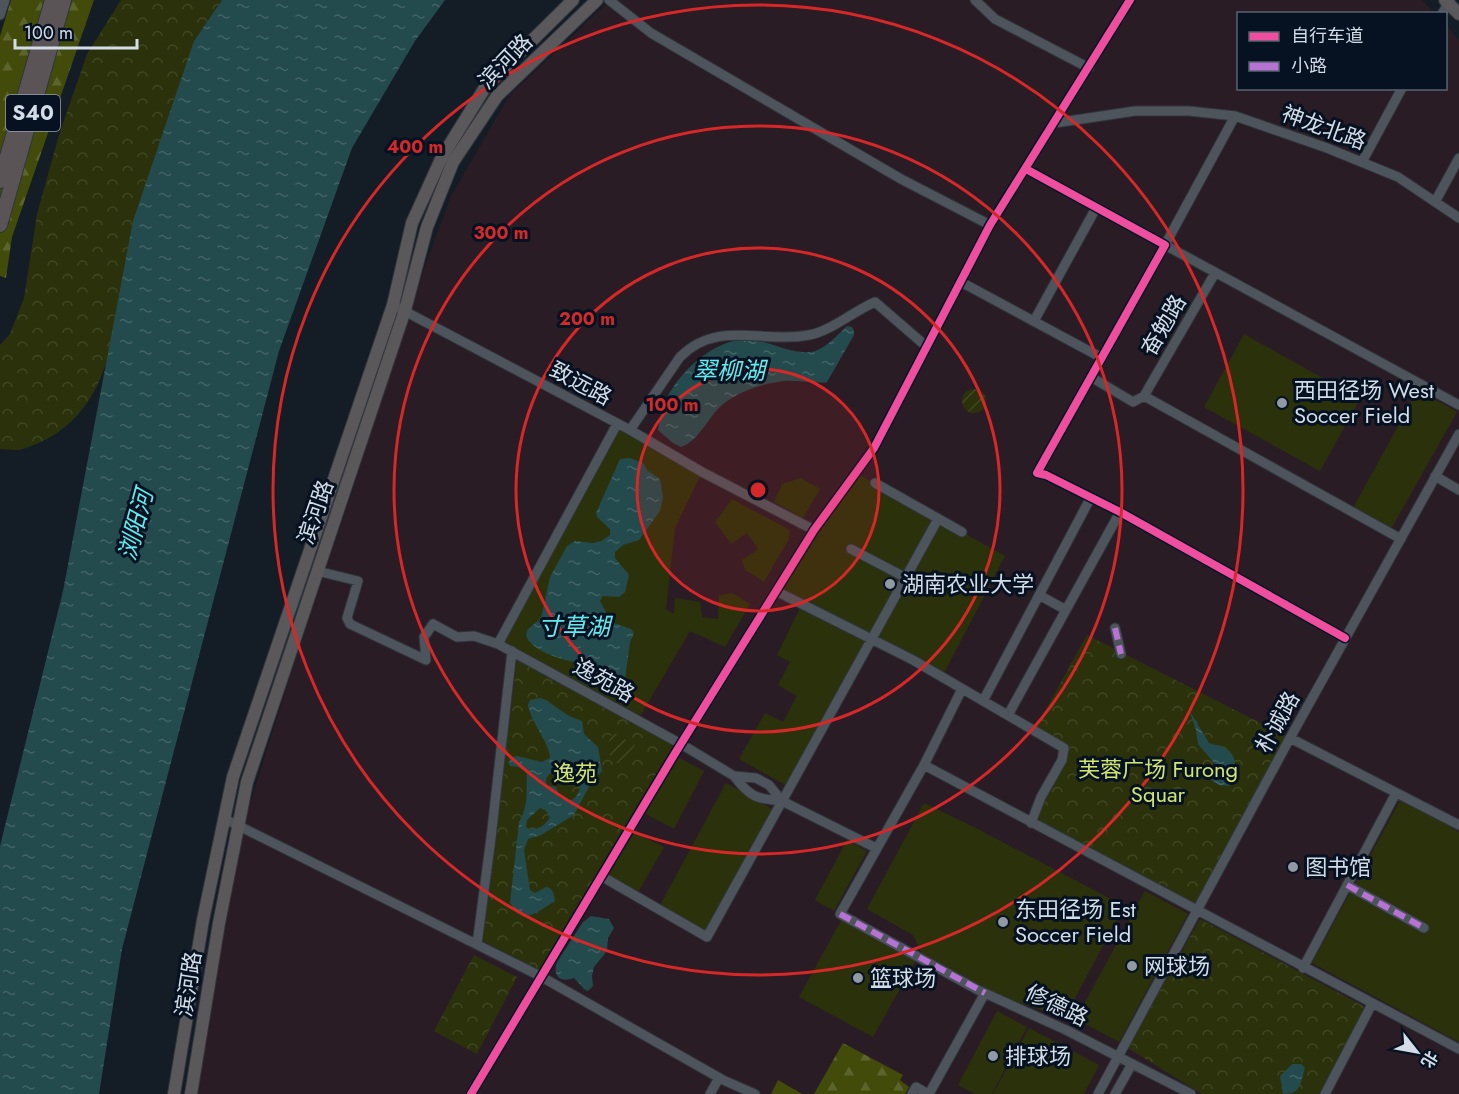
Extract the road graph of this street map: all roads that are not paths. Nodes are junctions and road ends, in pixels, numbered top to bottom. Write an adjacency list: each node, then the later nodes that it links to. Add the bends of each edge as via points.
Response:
1 (4, 0): 11 (street)
2 (52, 0): 19 (highway, S40)
3 (64, 0): 23 (highway, S40)
4 (573, 0): 28 (main road, 滨河路, via 486,86 442,157 412,223)
5 (597, 0): 29 (main road, 滨河路, via 497,96 453,162 427,227)
6 (609, 0): 24 (street, via 651,33 901,179)
7 (975, 0): 12 (street, via 995,18)
8 (1130, 0): 12 (street)
9 (1446, 4): 10 (main road)
10 (1459, 14)
11 (0, 15)
12 (1089, 68): 15 (street)
13 (1401, 90): 17 (street)
14 (1235, 116): 15 (street, 神龙北路, via 1134,111); 17 (street, 神龙北路); 25 (street)
15 (1054, 123): 18 (street)
16 (1459, 158): 20 (street)
17 (1362, 162): 20 (street, 神龙北路, via 1398,177)
18 (1026, 169): 21 (street); 24 (street)
19 (0, 181)
20 (1435, 202): 22 (street, 神龙北路)
21 (1096, 208): 25 (street); 30 (street)
22 (1459, 218)
23 (0, 225)
24 (990, 225): 27 (street)
25 (1165, 245): 26 (street); 32 (street)
26 (1215, 273): 34 (street, 奋勉路); 35 (street)
27 (961, 282): 30 (street); 31 (street)
28 (393, 304): 29 (street, 致远路); 70 (main road, 滨河路, via 233,777)
29 (405, 310): 36 (street, 致远路); 49 (main road, 滨河路)
30 (1034, 321): 32 (street)
31 (927, 347): 37 (street, via 875,302 811,335 713,337 689,348 680,357); 45 (street, via 874,448)
32 (1102, 358): 33 (street)
33 (1091, 377): 34 (street, via 1133,402); 42 (street, via 1037,472)
34 (1144, 396): 47 (street)
35 (1459, 405)
36 (617, 424): 37 (street, 致远路); 58 (street)
37 (630, 430): 45 (street, 致远路)
38 (1459, 434): 39 (street, 朴诚路)
39 (1435, 476): 41 (street); 47 (street, 朴诚路)
40 (875, 483): 44 (street)
41 (1459, 490)
42 (1091, 497): 43 (street); 53 (street)
43 (1120, 512): 54 (street); 56 (street)
44 (938, 519): 46 (street); 50 (street)
45 (814, 530): 52 (street)
46 (962, 532)
47 (1401, 539): 56 (street, 朴诚路)
48 (851, 549): 50 (street)
49 (317, 571): 58 (street, 逸苑路, via 358,581 347,618 351,624 426,660 424,637 433,624 457,637 474,636); 72 (main road, 滨河路, via 247,782)
50 (906, 578): 51 (street); 57 (street)
51 (916, 584)
52 (777, 591): 57 (street); 65 (street)
53 (1039, 595): 54 (street); 62 (street)
54 (1066, 610): 63 (street)
55 (1115, 628): 60 (street)
56 (1345, 638): 64 (street, 朴诚路)
57 (872, 640): 61 (street); 69 (street)
58 (498, 644): 59 (street, 逸苑路)
59 (512, 651): 65 (street, 逸苑路); 79 (street)
60 (1121, 654)
61 (962, 689): 62 (street); 66 (street)
62 (983, 701): 63 (street)
63 (1008, 716): 71 (street, via 1064,748 1062,760)
64 (1290, 738): 68 (street); 77 (street, 朴诚路)
65 (681, 744): 67 (street, 逸苑路); 75 (street)
66 (924, 765): 71 (street); 74 (street)
67 (734, 776): 69 (street, 逸苑路, via 756,778 769,785); 69 (street, via 746,792 760,800)
68 (1396, 793): 73 (street); 76 (street)
69 (782, 801): 74 (street, 逸苑路); 75 (street, via 707,937)
70 (225, 819): 72 (street); 88 (main road, 滨河路, via 203,920)
71 (1031, 823): 77 (street)
72 (238, 824): 79 (street); 89 (main road, 滨河路)
73 (1459, 825)
74 (876, 848): 82 (street, 修德路, via 840,914)
75 (601, 876): 81 (street)
76 (1347, 885): 78 (street); 80 (street)
77 (1197, 912): 80 (street); 85 (street, 朴诚路)
78 (1424, 928)
79 (477, 944): 81 (street)
80 (1303, 968): 83 (street)
81 (540, 976): 87 (street); 90 (street)
82 (982, 991): 85 (street, 修德路); 94 (street)
83 (1372, 1004): 84 (street); 98 (street)
84 (1459, 1049)
85 (1118, 1056): 86 (street, 修德路); 95 (street, 朴诚路)
86 (1132, 1064): 96 (street); 97 (street, 修德路)
87 (719, 1078): 91 (street); 92 (street)
88 (174, 1094)
89 (191, 1094)
90 (471, 1094)
91 (710, 1094)
92 (755, 1094)
93 (912, 1094): 94 (street, via 916,1087)
94 (929, 1094)
95 (1098, 1094)
96 (1115, 1094)
97 (1191, 1094)
98 (1325, 1094)

